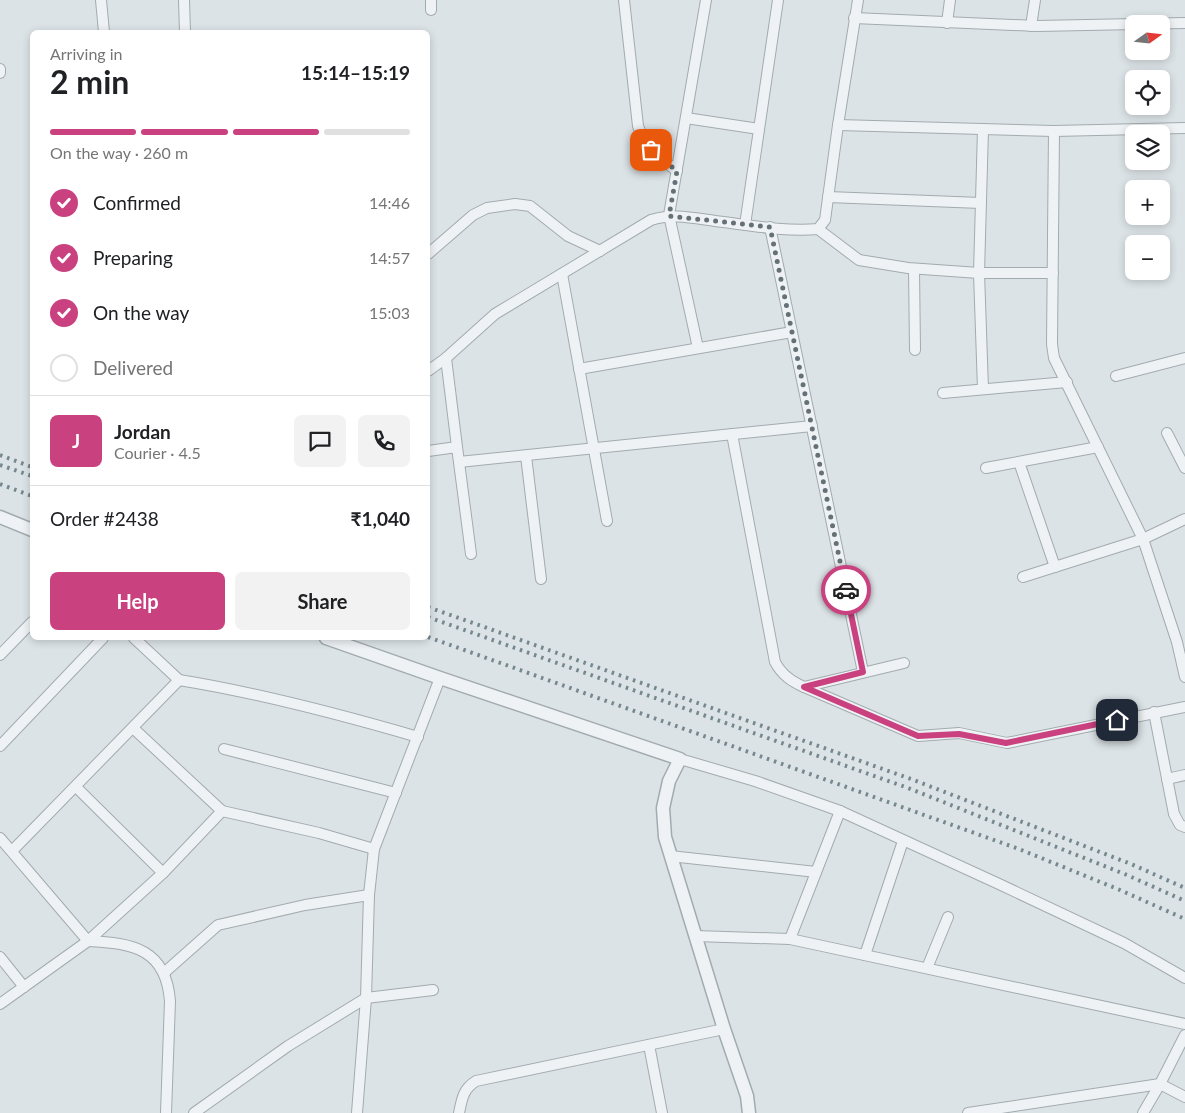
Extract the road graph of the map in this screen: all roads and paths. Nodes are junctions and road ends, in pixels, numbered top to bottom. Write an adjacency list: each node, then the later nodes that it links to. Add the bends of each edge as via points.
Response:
1 (101, 0): 13 (street)
2 (184, 0): 14 (street)
3 (624, 0): 23 (street, via 638,126 651,150)
4 (706, 0): 17 (street)
5 (778, 0): 20 (street)
6 (858, 0): 9 (street)
7 (950, 0): 10 (street)
8 (1035, 0): 12 (street)
9 (854, 18): 10 (street); 18 (street)
10 (947, 23): 12 (street)
11 (1185, 23): 12 (street)
12 (1031, 26)
13 (104, 30)
14 (185, 30)
15 (0, 69): 16 (street)
16 (0, 73)
17 (686, 118): 20 (street); 23 (street)
18 (838, 125): 21 (street); 24 (street)
19 (1185, 128): 22 (street)
20 (759, 129): 27 (street)
21 (983, 129): 22 (street); 25 (street)
22 (1054, 131): 33 (street)
23 (677, 171): 26 (street)
24 (828, 197): 25 (street); 29 (street, via 825,220)
25 (981, 203): 34 (street)
26 (669, 216): 27 (street); 30 (street, via 651,220); 37 (street)
27 (745, 225): 28 (street)
28 (770, 227): 29 (street); 36 (street)
29 (818, 229): 32 (street, via 859,260)
30 (600, 251): 31 (street, via 568,236 530,206 516,204 487,208 473,215); 35 (street)
31 (430, 252)
32 (914, 268): 34 (street); 38 (street)
33 (1053, 272): 34 (street); 44 (street, via 1052,344 1054,358)
34 (979, 273): 45 (street)
35 (562, 274): 39 (street, via 495,314); 41 (street)
36 (792, 332): 37 (street); 47 (street)
37 (698, 348): 41 (street)
38 (915, 350)
39 (446, 358): 42 (street); 50 (street)
40 (1185, 358): 43 (street)
41 (579, 368): 52 (street)
42 (430, 370)
43 (1116, 376)
44 (1067, 382): 45 (street); 51 (street)
45 (983, 389): 46 (street)
46 (943, 393)
47 (812, 426): 49 (street); 74 (street)
48 (1168, 433): 58 (street)
49 (732, 434): 52 (street); 78 (street, via 775,662 785,675)
50 (457, 447): 53 (street); 55 (street)
51 (1098, 447): 56 (street); 63 (street)
52 (594, 448): 54 (street); 61 (street)
53 (430, 451)
54 (526, 456): 55 (street); 67 (street)
55 (459, 462): 64 (street)
56 (1018, 462): 57 (street); 65 (street)
57 (986, 468)
58 (1185, 468)
59 (0, 518): 62 (street)
60 (1185, 519): 63 (street)
61 (607, 521)
62 (30, 529)
63 (1142, 539): 65 (street); 75 (street, via 1177,642)
64 (471, 554)
65 (1054, 567): 66 (street)
66 (1023, 577)
67 (541, 579)
68 (30, 624): 72 (street)
69 (101, 640): 83 (street)
70 (136, 640): 77 (street)
71 (332, 640): 76 (street)
72 (0, 655)
73 (904, 663): 74 (street)
74 (863, 672): 78 (street)
75 (1185, 677)
76 (440, 678): 82 (street); 85 (street)
77 (179, 680): 81 (street); 82 (street, via 286,700)
78 (804, 687): 80 (street, via 918,736 959,734 1006,743)
79 (1185, 706): 80 (street)
80 (1154, 712): 87 (street)
81 (133, 728): 88 (street); 90 (street)
82 (418, 737): 89 (street)
83 (0, 746)
84 (224, 749): 89 (street)
85 (680, 759): 91 (street); 97 (street, via 669,781 664,808 665,837)
86 (1185, 775): 87 (street)
87 (1167, 779): 92 (street, via 1174,814 1180,825)
88 (76, 787): 96 (street); 99 (street)
89 (396, 793): 95 (street)
90 (222, 811): 95 (street); 99 (street)
91 (840, 811): 94 (street); 98 (street)
92 (1185, 827)
93 (0, 838): 96 (street)
94 (902, 841): 105 (street); 109 (street, via 1124,943)
95 (374, 849): 100 (street)
96 (12, 851): 104 (street)
97 (670, 856): 98 (street); 102 (street)
98 (816, 872): 103 (street)
99 (163, 873): 104 (street)
100 (368, 895): 108 (street, via 305,905 218,925); 112 (street)
101 (948, 917): 107 (street)
102 (695, 936): 103 (street); 115 (street)
103 (790, 939): 105 (street)
104 (88, 942): 108 (street, via 138,948); 110 (street)
105 (865, 955): 107 (street)
106 (0, 957): 110 (street)
107 (927, 968): 114 (street)
108 (165, 972): 121 (street, via 170,1001)
109 (1185, 978)
110 (24, 987): 113 (street)
111 (433, 990): 112 (street)
112 (366, 998): 122 (street, via 288,1046); 123 (street)
113 (0, 1004)
114 (1185, 1024)
115 (724, 1029): 117 (street); 126 (street, via 747,1096)
116 (1185, 1035): 118 (street)
117 (650, 1045): 124 (street, via 476,1081 464,1093); 125 (street)
118 (1160, 1084): 119 (street); 120 (street); 129 (street)
119 (1185, 1097)
120 (1031, 1104): 127 (street); 128 (street)
121 (166, 1113)
122 (194, 1113)
123 (357, 1113)
124 (459, 1113)
125 (662, 1113)
126 (749, 1113)
127 (968, 1113)
128 (1026, 1113)
129 (1143, 1113)

